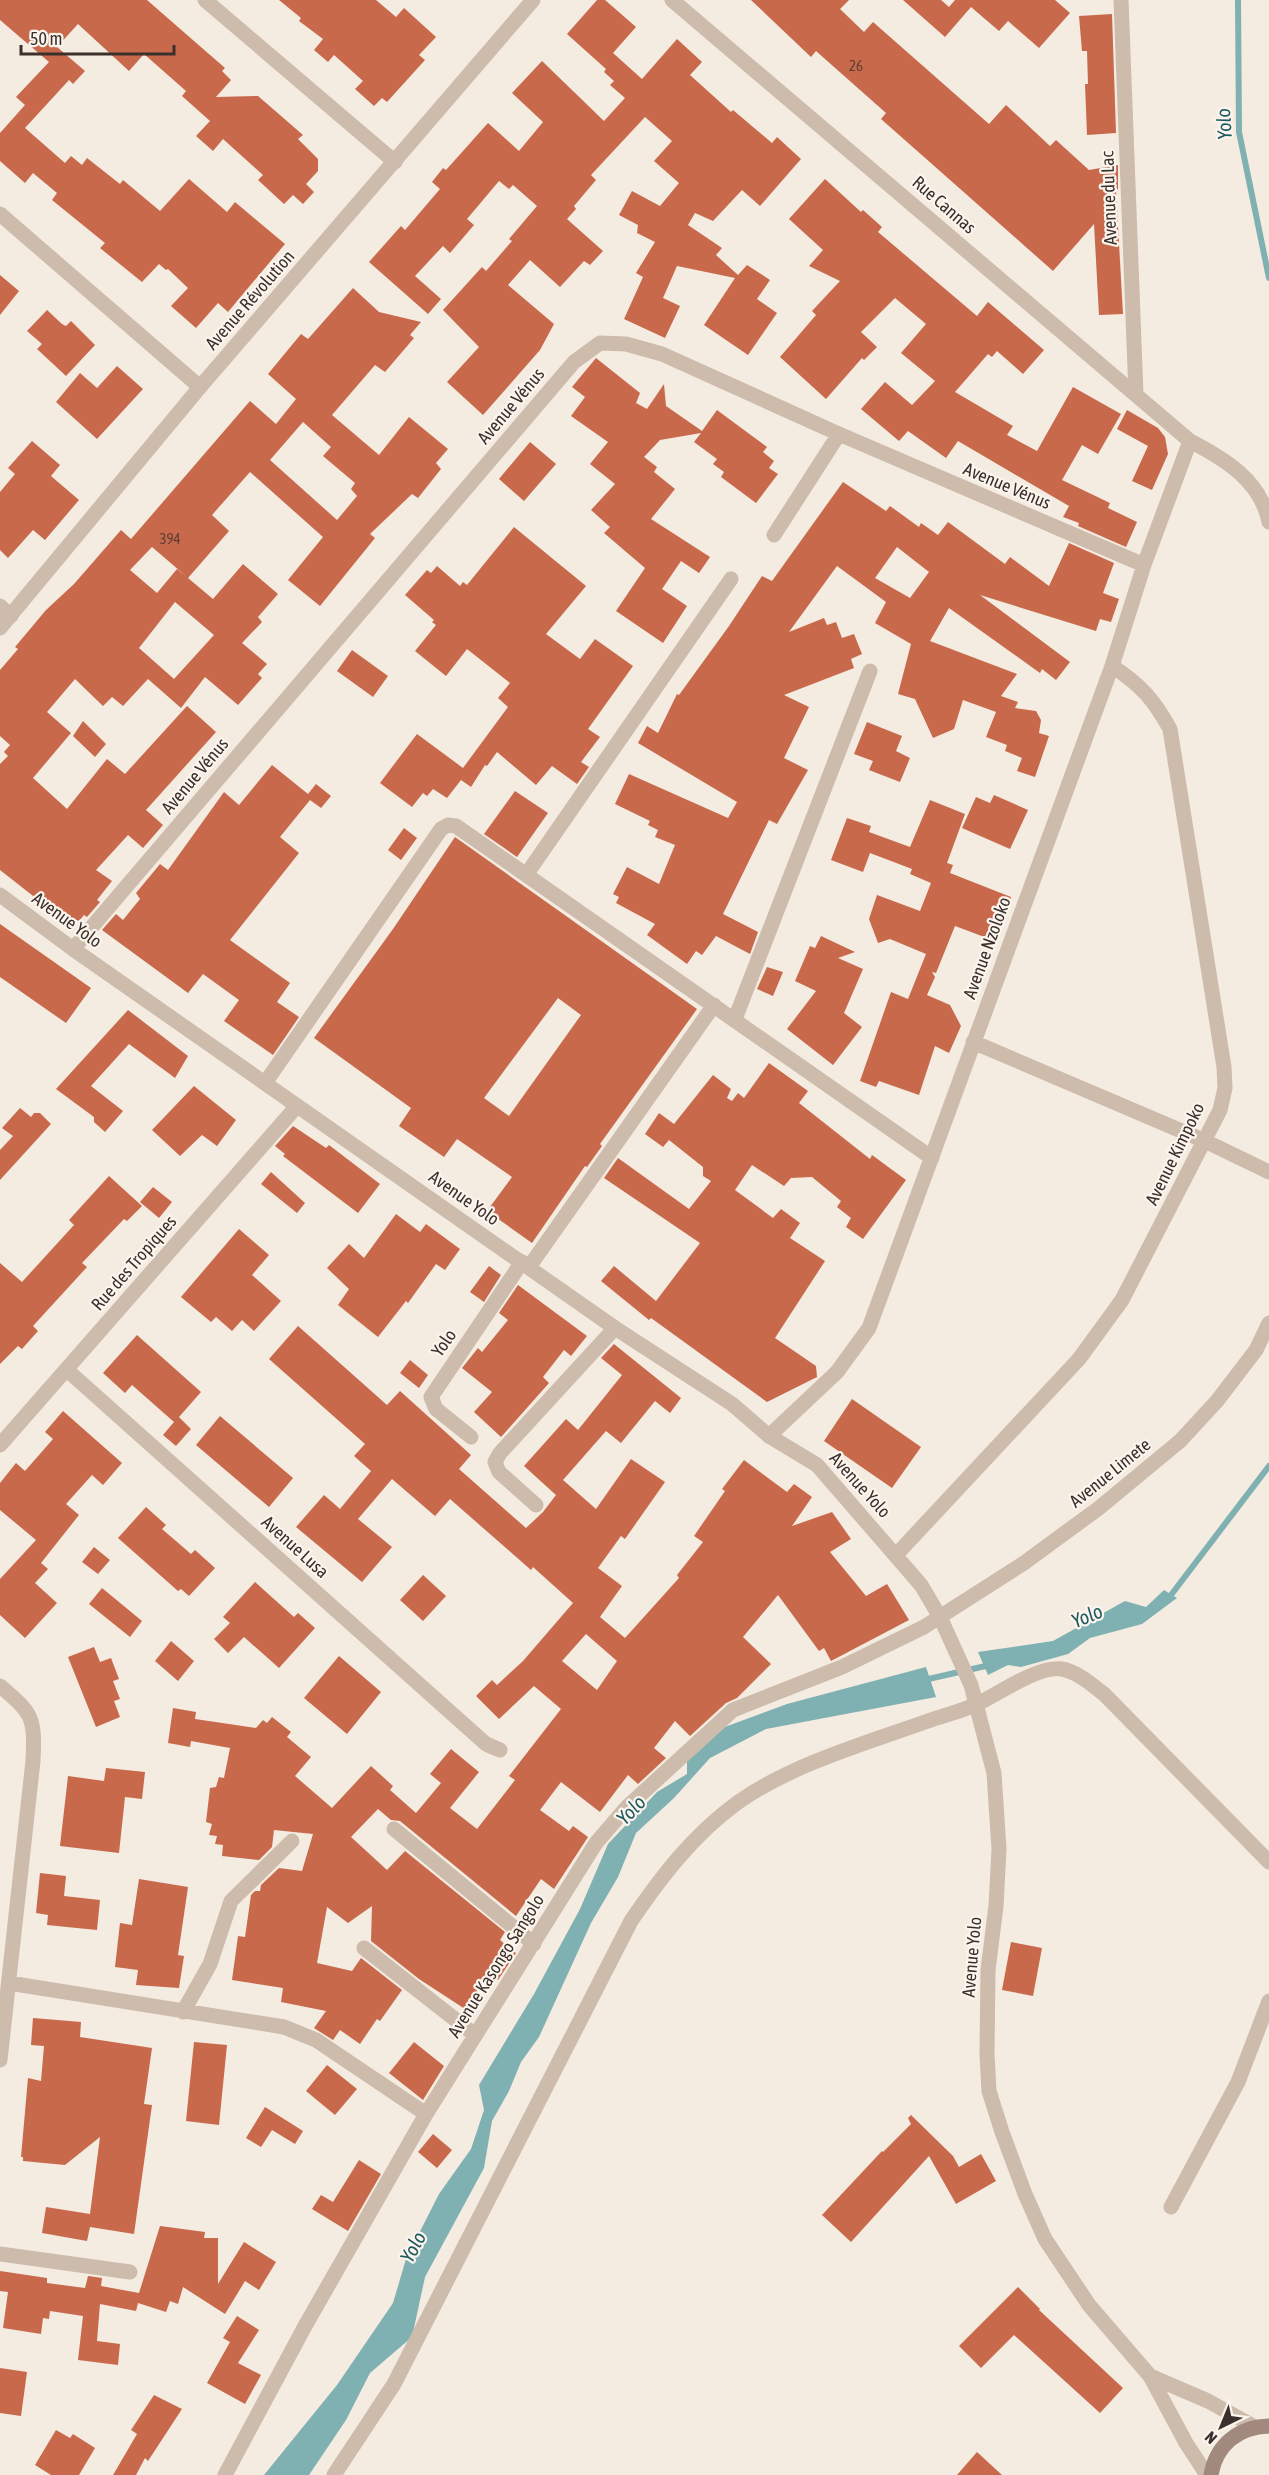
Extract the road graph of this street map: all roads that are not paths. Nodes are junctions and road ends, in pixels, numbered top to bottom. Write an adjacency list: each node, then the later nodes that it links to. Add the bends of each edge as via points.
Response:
1 (205, 0): 5 (street)
2 (533, 0): 5 (street, Avenue Révolution)
3 (672, 0): 8 (street, Rue Cannas)
4 (1121, 0): 8 (street, Avenue du Lac)
5 (395, 162): 7 (street, Avenue Révolution)
6 (0, 214): 7 (street)
7 (200, 387): 16 (street, Avenue Révolution)
8 (1136, 395): 10 (street, Rue Cannas)
9 (838, 434): 13 (street); 14 (street, Avenue Vénus); 22 (street, Avenue Vénus, via 662,354 626,344 600,343 574,362)
10 (1190, 441): 11 (street, via 1223,458 1252,484); 14 (street, Avenue Nzoloko)
11 (1267, 505): 12 (street)
12 (1269, 522)
13 (774, 535)
14 (1144, 565): 18 (street, Avenue Nzoloko)
15 (731, 579): 20 (street)
16 (5, 611): 17 (street, Avenue Révolution)
17 (0, 628)
18 (1112, 666): 25 (street, Avenue Nzoloko); 28 (street, Avenue Kimpoko, via 1134,680 1155,702 1170,729 1224,1067 1220,1110)
19 (870, 671): 24 (street)
20 (526, 875): 23 (street); 26 (street, via 456,826 441,829)
21 (0, 895): 22 (street, Avenue Yolo)
22 (73, 949): 26 (street, Avenue Yolo)
23 (714, 1005): 24 (street); 31 (street)
24 (735, 1020): 29 (street)
25 (973, 1042): 28 (street); 29 (street, Avenue Nzoloko)
26 (265, 1083): 27 (street, Avenue Yolo)
27 (297, 1106): 31 (street, Avenue Yolo); 34 (street, Rue des Tropiques)
28 (1205, 1141): 30 (street); 39 (street, Avenue Kimpoko, via 1122,1300 1079,1359)
29 (932, 1158): 35 (street, Avenue Nzoloko, via 869,1328 837,1372)
30 (1269, 1172)
31 (526, 1265): 33 (street, Avenue Yolo); 36 (street, Yolo, via 431,1397 436,1409)
32 (1269, 1323): 40 (street, Avenue Limete, via 1256,1350 1180,1441 1100,1508)
33 (615, 1328): 35 (street, Avenue Yolo, via 732,1404); 38 (street, via 495,1462 499,1472)
34 (67, 1370): 37 (street, Rue des Tropiques); 43 (street, Avenue Lusa, via 486,1744)
35 (769, 1436): 39 (street, Avenue Yolo, via 818,1465)
36 (471, 1437)
37 (0, 1445)
38 (536, 1505)
39 (896, 1555): 40 (street, Avenue Yolo, via 921,1585)
40 (940, 1617): 42 (street, Avenue Yolo, via 961,1659); 47 (street, Avenue Kasongo Sangolo, via 842,1667 733,1710 627,1807 596,1843)
41 (0, 1686): 49 (street, via 22,1705 34,1729)
42 (976, 1704): 46 (street, via 1042,1671 1061,1669 1080,1676 1104,1694); 58 (street, Avenue Yolo, via 994,1773 999,1849 987,1970 989,2091 1045,2239 1089,2305); 61 (street, via 774,1780 736,1804 661,1877 631,1921 394,2384)
43 (500, 1750)
44 (394, 1829): 47 (street)
45 (292, 1841): 51 (street, via 231,1900 210,1964)
46 (1269, 1862)
47 (534, 1944): 52 (street, Avenue Kasongo Sangolo)
48 (364, 1948): 52 (street)
49 (9, 1983): 51 (street); 53 (street)
50 (1269, 2001): 55 (street, via 1238,2082)
51 (183, 2012): 54 (street, via 301,2033)
52 (475, 2035): 54 (street, Avenue Kasongo Sangolo)
53 (0, 2060)
54 (426, 2114): 60 (street, Avenue Kasongo Sangolo)
55 (1171, 2207)
56 (0, 2254): 57 (street)
57 (130, 2272)
58 (1150, 2376): 59 (street, Avenue Yolo); 62 (street, Avenue Yolo, via 1186,2444)
59 (1265, 2426): 62 (main road, via 1241,2431 1224,2445)
60 (225, 2475)
61 (334, 2475)
62 (1209, 2475)

